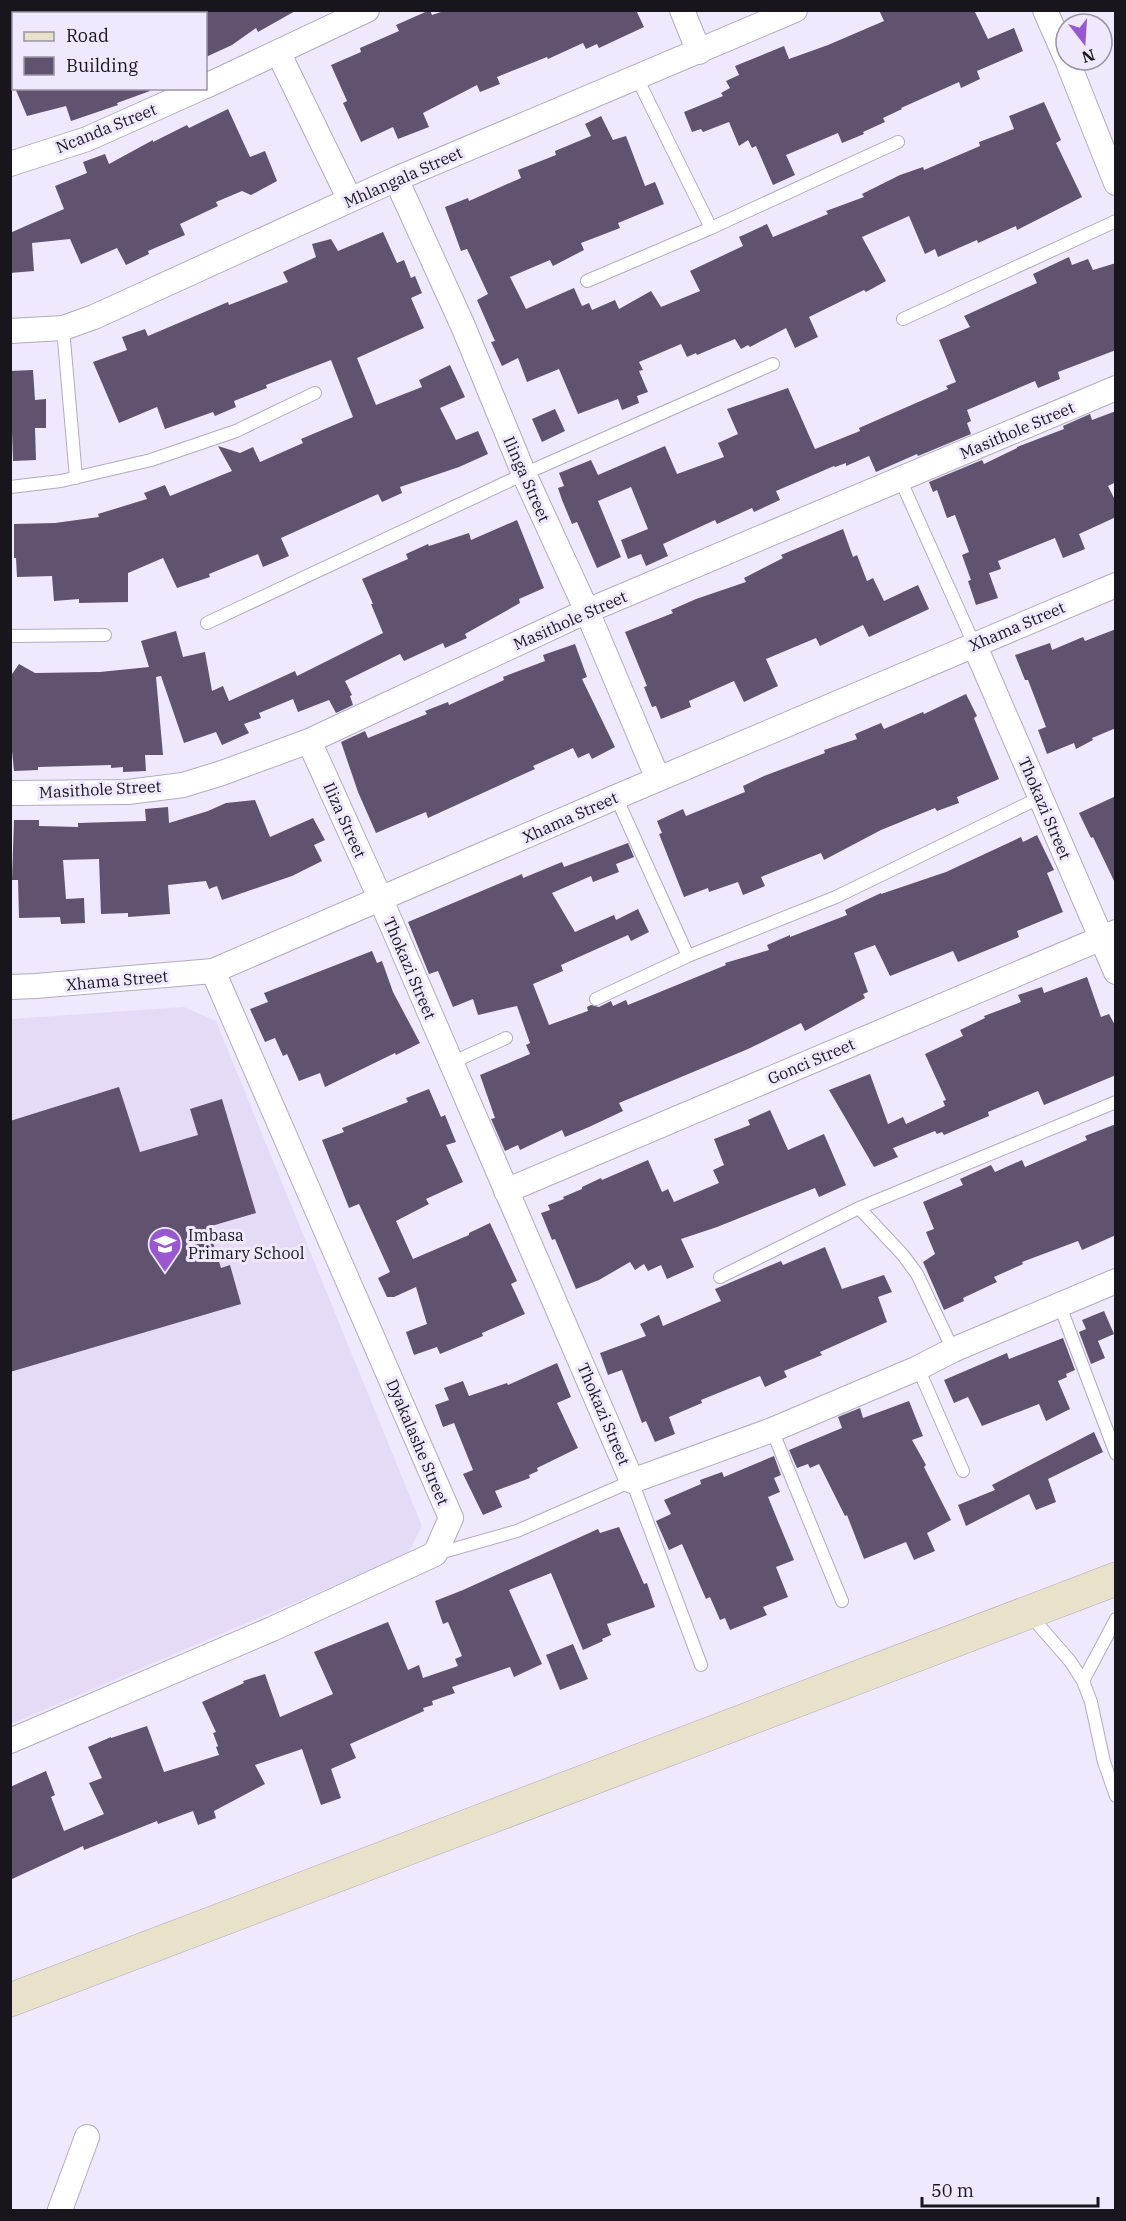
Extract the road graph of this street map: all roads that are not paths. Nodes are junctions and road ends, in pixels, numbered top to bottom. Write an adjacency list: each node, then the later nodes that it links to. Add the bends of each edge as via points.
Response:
1 (367, 10): 6 (street)
2 (682, 10): 7 (street)
3 (795, 10): 7 (street, Mhlangala Street)
4 (1045, 10): 5 (street)
5 (1054, 31)
6 (278, 52): 10 (street); 16 (street)
7 (699, 52): 9 (street, Mhlangala Street)
8 (1071, 72): 15 (street)
9 (637, 78): 14 (street, Mhlangala Street); 18 (lane)
10 (207, 86)
11 (197, 90): 13 (street, Ncanda Street, via 87,139)
12 (898, 142): 18 (lane)
13 (10, 164)
14 (396, 179): 16 (street, Mhlangala Street); 26 (street, Ilinga Street)
15 (1116, 183)
16 (350, 200): 21 (street, Mhlangala Street, via 127,303)
17 (1116, 220): 20 (lane)
18 (711, 228): 19 (lane)
19 (587, 280)
20 (903, 319)
21 (63, 328): 22 (street, Mhlangala Street); 27 (lane)
22 (10, 331)
23 (773, 364): 26 (lane)
24 (1116, 388): 28 (street, Masithole Street)
25 (315, 393): 27 (lane, via 237,431 151,460)
26 (524, 474): 31 (street, Ilinga Street); 32 (lane)
27 (76, 478): 29 (lane)
28 (900, 479): 31 (street, Masithole Street); 35 (lane)
29 (10, 487)
30 (1116, 585): 35 (street, Xhama Street)
31 (586, 611): 36 (street, Masithole Street); 37 (street, Ilinga Street)
32 (207, 623)
33 (105, 634): 34 (lane)
34 (10, 636)
35 (974, 644): 37 (street, Xhama Street); 40 (street, Thokazi Street)
36 (309, 741): 38 (street, Masithole Street, via 183,784 128,792); 41 (street, Iliza Street)
37 (658, 779): 39 (street, Xhama Street)
38 (10, 793)
39 (616, 797): 41 (street, Xhama Street); 43 (lane)
40 (1041, 798): 42 (street, Thokazi Street); 43 (lane, via 836,897)
41 (381, 900): 44 (street, Xhama Street); 49 (street, Thokazi Street)
42 (1108, 935): 45 (street, Thokazi Street); 51 (street, Gonci Street)
43 (688, 956): 47 (lane)
44 (213, 971): 46 (street, Xhama Street); 62 (street, Dyakalashe Street, via 451,1518)
45 (1116, 972)
46 (10, 987)
47 (596, 999)
48 (506, 1038): 49 (lane)
49 (451, 1063): 51 (street, Thokazi Street)
50 (1116, 1102): 52 (lane)
51 (506, 1191): 61 (street, Thokazi Street)
52 (859, 1208): 53 (lane); 56 (lane, via 917,1274)
53 (720, 1277)
54 (1116, 1281): 55 (street, Thokazi Street)
55 (1060, 1306): 56 (street, Thokazi Street); 59 (lane)
56 (953, 1350): 57 (street, Thokazi Street)
57 (918, 1368): 58 (street, Thokazi Street); 60 (lane)
58 (772, 1430): 61 (street, Thokazi Street); 64 (lane)
59 (1116, 1454)
60 (963, 1471)
61 (632, 1481): 62 (lane, via 517,1531); 67 (lane)
62 (435, 1554): 69 (street, via 272,1629)
63 (1116, 1579): 65 (main road)
64 (842, 1601)
65 (1028, 1613): 68 (lane, via 1070,1660); 71 (main road)
66 (1116, 1619): 68 (lane)
67 (701, 1665)
68 (1083, 1681): 70 (lane)
69 (10, 1741)
70 (1116, 1796)
71 (10, 2000)
72 (87, 2137): 73 (street)
73 (60, 2211)

